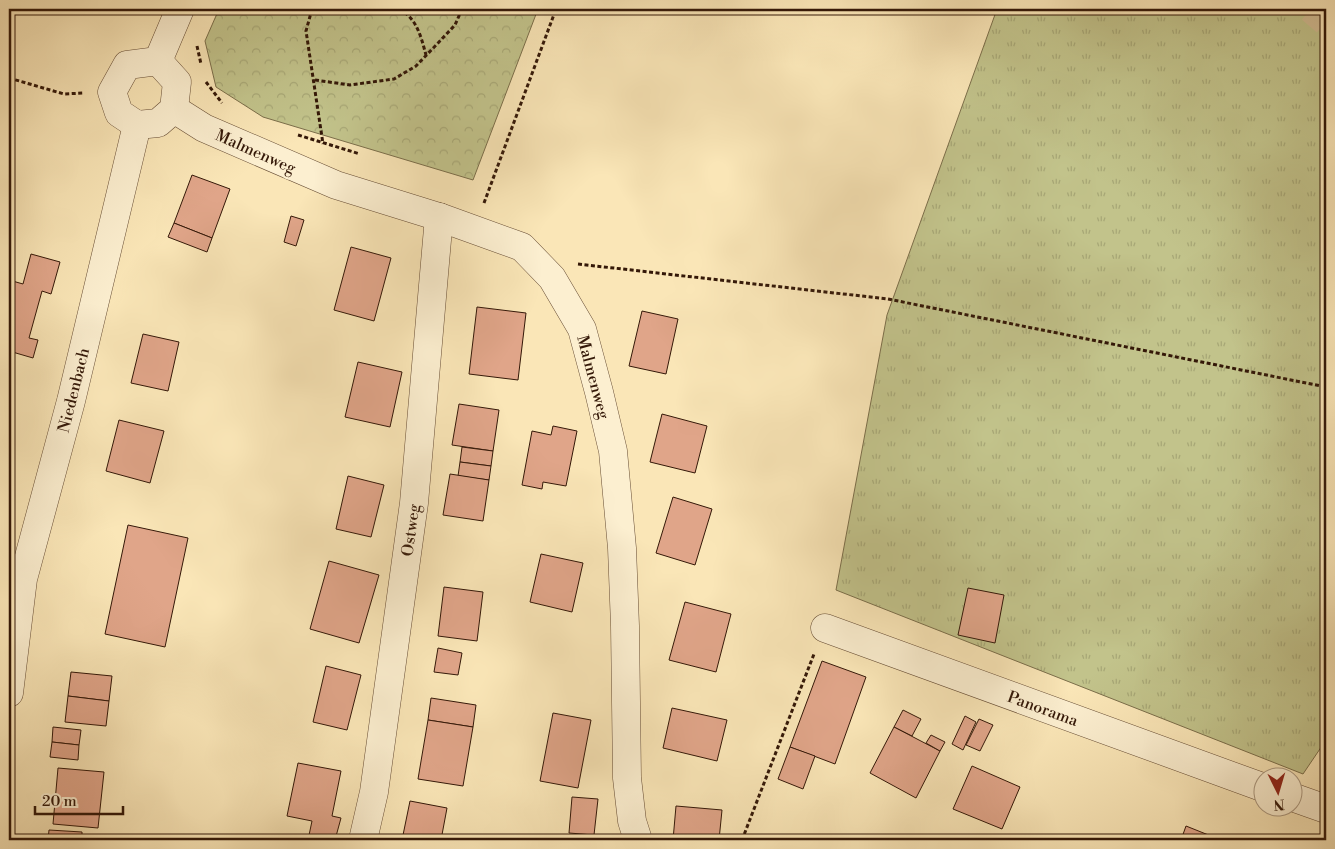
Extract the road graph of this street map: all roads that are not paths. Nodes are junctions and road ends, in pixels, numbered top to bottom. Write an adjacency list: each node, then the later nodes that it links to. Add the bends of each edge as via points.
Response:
1 (180, 9): 2 (street)
2 (158, 62): 3 (street, via 177,82); 4 (street, via 127,65 112,92 119,112)
3 (174, 109): 4 (street, via 158,123); 5 (street, Malmenweg, via 204,128 336,185)
4 (137, 125): 7 (street, Niedenbach, via 24,579)
5 (439, 217): 12 (street, Ostweg, via 414,503 374,792); 13 (street, Malmenweg, via 522,247 552,278 582,329 613,451 624,587 627,778 632,822)
6 (825, 628): 9 (street, Panorama)
7 (11, 654): 8 (street, Niedenbach)
8 (9, 693)
9 (1252, 783)
10 (1302, 801): 11 (street)
11 (1326, 809)
12 (363, 840)
13 (638, 840)

